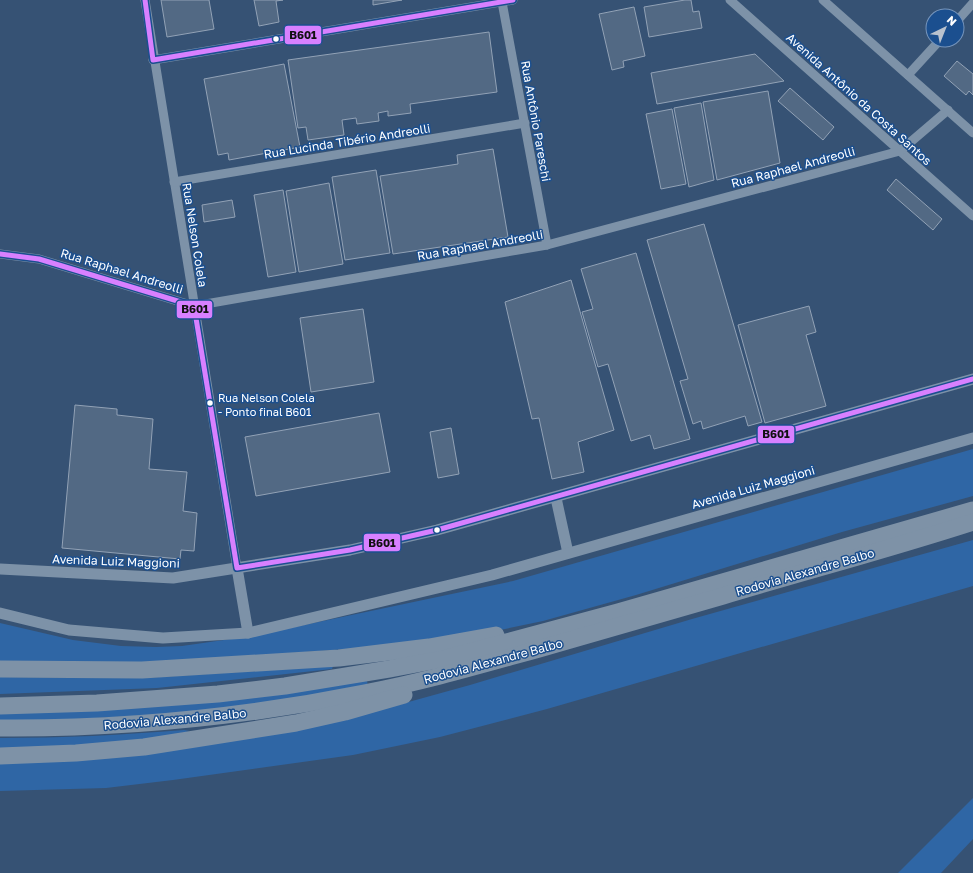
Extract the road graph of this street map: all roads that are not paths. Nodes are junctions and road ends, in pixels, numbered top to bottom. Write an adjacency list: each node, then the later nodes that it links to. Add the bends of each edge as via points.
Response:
1 (145, 0): 9 (street, Rua Nelson Colela)
2 (512, 0): 5 (street)
3 (730, 0): 14 (street, Avenida Antônio da Costa Santos)
4 (823, 0): 10 (street)
5 (502, 2): 9 (street); 12 (street, Rua Antônio Pareschi)
6 (973, 3): 7 (street)
7 (965, 12)
8 (933, 48): 10 (street)
9 (153, 60): 15 (street, Rua Nelson Colela)
10 (908, 75): 11 (street)
11 (948, 110): 13 (street); 14 (street, Rua Raphael Andreolli)
12 (525, 123): 15 (street, Rua Lucinda Tibério Andreolli); 17 (street, Rua Antônio Pareschi)
13 (973, 132)
14 (900, 151): 16 (street, Avenida Antônio da Costa Santos); 17 (street, Rua Raphael Andreolli)
15 (174, 182): 19 (street, Rua Nelson Colela)
16 (973, 216)
17 (547, 246): 19 (street, Rua Raphael Andreolli)
18 (0, 254): 19 (street, Rua Raphael Andreolli, via 39,259)
19 (194, 306): 29 (street, Rua Nelson Colela)
20 (973, 379): 22 (street, Avenida Luiz Maggioni)
21 (973, 438): 28 (street, Avenida Luiz Maggioni)
22 (556, 498): 28 (street); 29 (street, Avenida Luiz Maggioni, via 437,530 357,548)
23 (973, 500): 31 (highway, via 817,548)
24 (973, 510): 31 (highway, Rodovia Alexandre Balbo)
25 (973, 522): 27 (highway, Rodovia Alexandre Balbo)
26 (973, 528): 27 (highway)
27 (930, 536): 35 (highway, Rodovia Alexandre Balbo)
28 (568, 553): 34 (street, Avenida Luiz Maggioni, via 492,575)
29 (238, 568): 30 (street, Avenida Luiz Maggioni, via 173,578); 34 (street)
30 (0, 569)
31 (727, 580): 32 (highway, Rodovia Alexandre Balbo)
32 (618, 612): 36 (highway, via 428,647 340,658 142,670); 37 (highway, Rodovia Alexandre Balbo, via 442,659 286,686 97,703)
33 (0, 613): 34 (street, Avenida Luiz Maggioni, via 69,630 163,638)
34 (248, 633)
35 (572, 640): 38 (highway, Rodovia Alexandre Balbo, via 433,678 276,709 165,722 59,728); 39 (highway, via 382,702 296,723 144,747 76,754)
36 (0, 669)
37 (0, 706)
38 (0, 728)
39 (0, 756)

